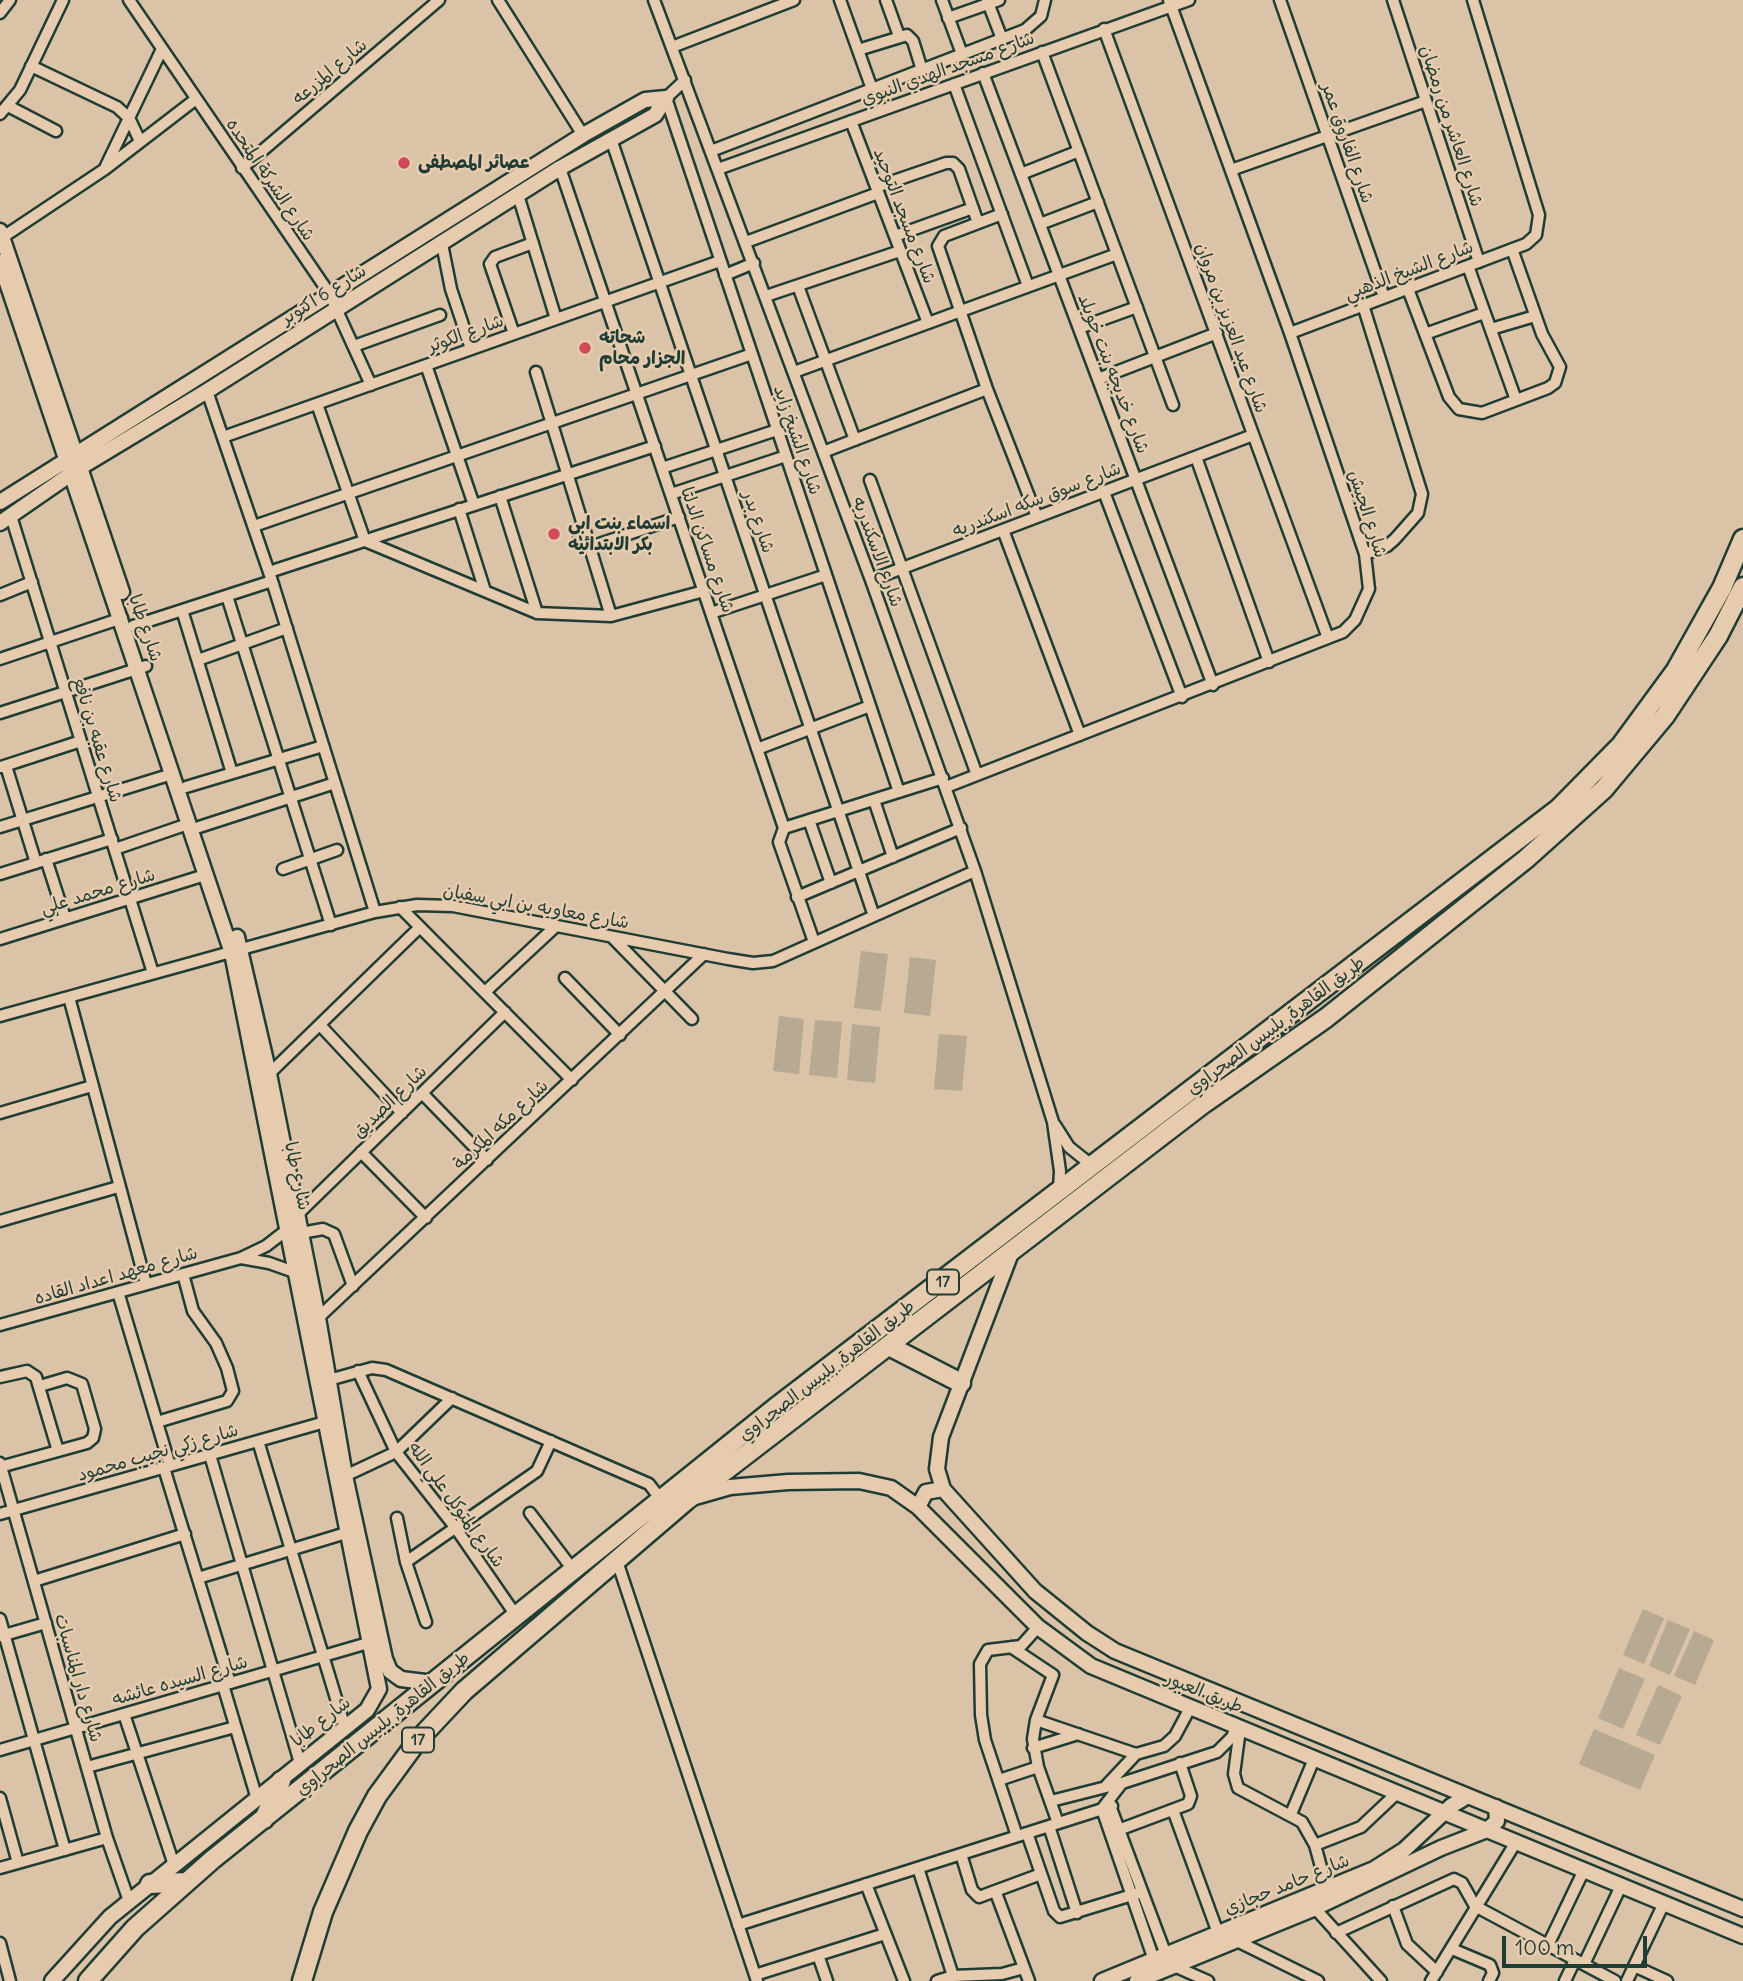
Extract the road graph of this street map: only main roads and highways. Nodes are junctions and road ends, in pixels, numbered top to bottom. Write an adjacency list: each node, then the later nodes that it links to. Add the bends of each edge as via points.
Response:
1 (1743, 539): 3 (highway, طريق القاهرة, بلبيس الصحراوي / 17, via 1722,588 1676,670 1590,779 1513,847)
2 (1742, 590): 4 (highway, طريق القاهرة, بلبيس الصحراوي / 17, via 1679,697 1604,789 1526,859)
3 (1311, 998): 4 (highway, via 1315,1014); 5 (highway, طريق القاهرة, بلبيس الصحراوي / 17)
4 (1326, 1018): 6 (highway, طريق القاهرة, بلبيس الصحراوي / 17)
5 (1281, 1021): 6 (highway, via 1292,1031); 10 (highway, طريق القاهرة, بلبيس الصحراوي / 17, via 775,1408)
6 (1293, 1041): 7 (highway, طريق القاهرة, بلبيس الصحراوي / 17, via 1203,1104)
7 (889, 1346): 8 (highway); 14 (highway, طريق القاهرة, بلبيس الصحراوي / 17, via 687,1500 464,1691 377,1796 341,1866)
8 (961, 1383)
9 (281, 1781): 10 (highway)
10 (263, 1820): 11 (highway, طريق القاهرة, بلبيس الصحراوي / 17)
11 (187, 1882): 12 (highway); 13 (highway, طريق القاهرة, بلبيس الصحراوي / 17, via 135,1928)
12 (150, 1884)
13 (88, 1981)
14 (302, 1981)

